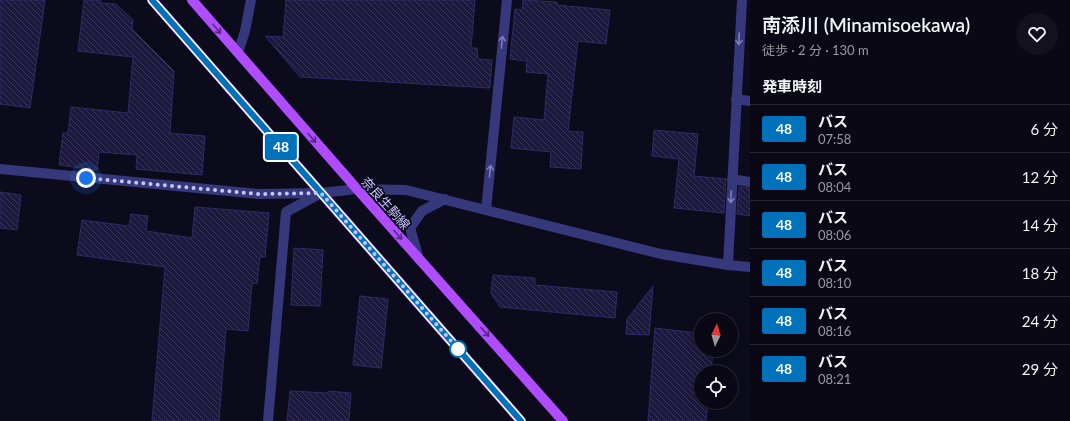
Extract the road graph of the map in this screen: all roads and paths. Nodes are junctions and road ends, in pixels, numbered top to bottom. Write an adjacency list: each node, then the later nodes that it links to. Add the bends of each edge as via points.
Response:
1 (152, 0): 13 (main road)
2 (192, 0): 6 (main road, 奈良生駒線, one-way to 6)
3 (251, 0): 6 (street)
4 (506, 0): 15 (street, one-way to 4)
5 (742, 0): 7 (street, one-way to 7)
6 (238, 53): 12 (main road, 奈良生駒線, one-way to 12)
7 (736, 99): 8 (street); 10 (street)
8 (750, 101)
9 (0, 169): 13 (street, via 258,194)
10 (732, 179): 11 (street); 17 (street, one-way to 17)
11 (750, 182)
12 (357, 189): 13 (street); 14 (street, via 406,190); 16 (main road, 奈良生駒線, one-way to 16)
13 (321, 193): 19 (street, via 286,212); 20 (main road)
14 (445, 199): 15 (street); 16 (street, via 422,211 410,228)
15 (486, 210): 17 (street, via 661,254)
16 (419, 259): 21 (main road, 奈良生駒線, one-way to 21)
17 (728, 265): 18 (street)
18 (750, 267)
19 (268, 421)
20 (521, 421)
21 (563, 421)

